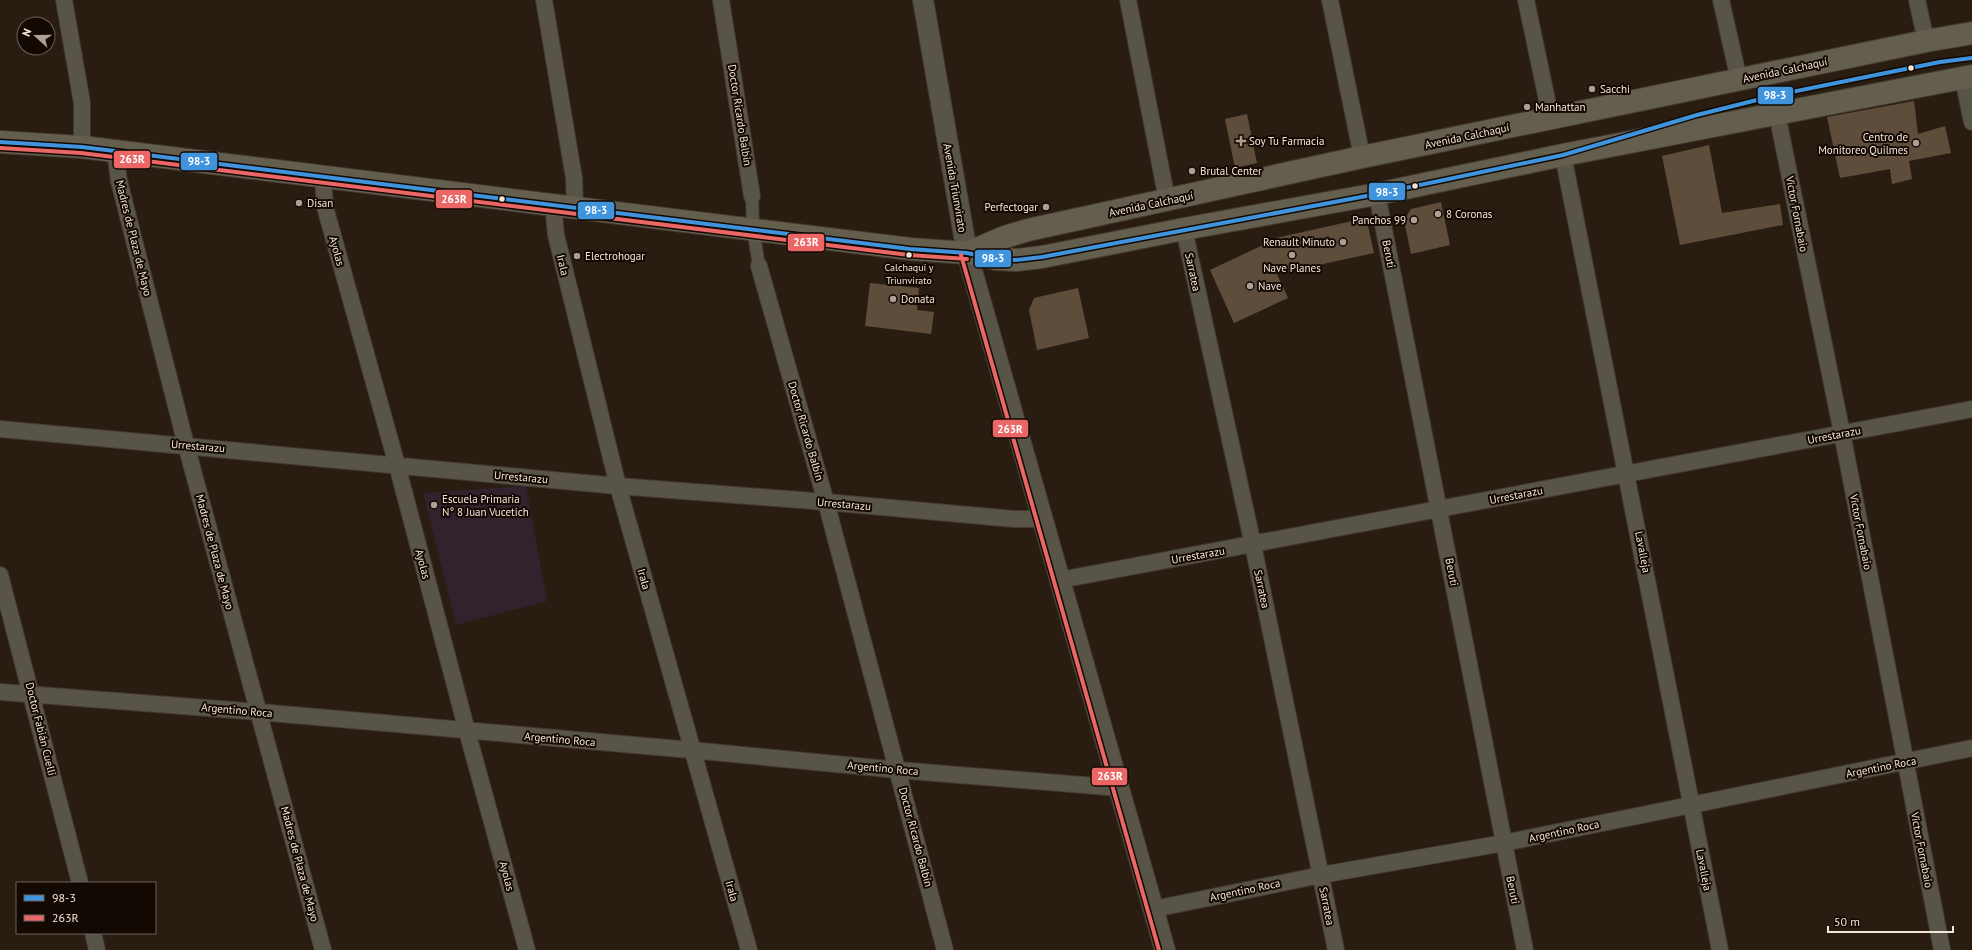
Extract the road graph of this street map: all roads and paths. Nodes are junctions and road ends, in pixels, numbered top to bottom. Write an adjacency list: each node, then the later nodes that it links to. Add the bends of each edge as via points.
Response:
1 (64, 0): 18 (street, via 82,103)
2 (544, 0): 27 (street, via 574,178)
3 (721, 0): 24 (street, Doctor Ricardo Balbín)
4 (923, 0): 30 (street, Avenida Triunvirato)
5 (1128, 0): 25 (street)
6 (1330, 0): 21 (street)
7 (1526, 0): 15 (street)
8 (1721, 0): 13 (street)
9 (1917, 0): 11 (street)
10 (1972, 33): 11 (main road, Avenida Calchaquí)
11 (1926, 41): 13 (main road, Avenida Calchaquí)
12 (1968, 77): 14 (main road, Avenida Calchaquí); 16 (street)
13 (1739, 80): 15 (main road, Avenida Calchaquí)
14 (1777, 114): 20 (main road, Avenida Calchaquí); 34 (street, Víctor Fornabaio)
15 (1551, 119): 21 (main road, Avenida Calchaquí)
16 (1972, 122)
17 (0, 142): 18 (main road, Avenida Calchaquí)
18 (82, 147): 19 (main road, Avenida Calchaquí)
19 (115, 151): 22 (main road, Avenida Calchaquí); 35 (street, Madres de Plaza de Mayo, via 119,181)
20 (1563, 154): 23 (main road, Avenida Calchaquí); 37 (street, Lavalleja)
21 (1362, 157): 25 (main road, Avenida Calchaquí)
22 (323, 177): 26 (main road, Avenida Calchaquí); 36 (street, Ayolas, via 325,207)
23 (1377, 194): 29 (main road, Avenida Calchaquí); 40 (street, Beruti)
24 (752, 196): 28 (street, Doctor Ricardo Balbín)
25 (1167, 200): 30 (main road, Avenida Calchaquí, via 1028,230)
26 (553, 205): 27 (main road, Avenida Calchaquí); 38 (street, Irala, via 556,235)
27 (575, 208): 28 (main road, Avenida Calchaquí)
28 (754, 229): 30 (main road, Avenida Calchaquí, via 910,249); 31 (street, Doctor Ricardo Balbín)
29 (1184, 229): 30 (main road, Avenida Calchaquí, via 1016,260); 42 (street, Sarratea)
30 (967, 253): 41 (street, Avenida Triunvirato)
31 (759, 266): 39 (street, Doctor Ricardo Balbín)
32 (1972, 409): 34 (street, Urrestarazu)
33 (0, 429): 35 (street, Urrestarazu)
34 (1842, 433): 37 (street, Urrestarazu); 51 (street, Víctor Fornabaio)
35 (186, 445): 36 (street, Urrestarazu); 47 (street, Madres de Plaza de Mayo)
36 (397, 465): 38 (street, Urrestarazu); 48 (street, Ayolas)
37 (1628, 474): 40 (street, Urrestarazu); 54 (street, Lavalleja)
38 (618, 486): 39 (street, Urrestarazu); 50 (street, Irala)
39 (826, 502): 41 (street, Urrestarazu, via 1014,519); 52 (street, Doctor Ricardo Balbín)
40 (1440, 509): 42 (street, Urrestarazu); 55 (street, Beruti)
41 (1042, 519): 44 (street, Avenida Triunvirato)
42 (1253, 545): 44 (street, Urrestarazu); 56 (street, Sarratea)
43 (0, 575): 46 (street, Doctor Fabián Cuelli)
44 (1060, 580): 53 (street, Avenida Triunvirato)
45 (0, 692): 46 (street, Argentino Roca)
46 (32, 693): 47 (street, Argentino Roca); 57 (street, Doctor Fabián Cuelli)
47 (259, 712): 48 (street, Argentino Roca); 61 (street, Madres de Plaza de Mayo)
48 (467, 731): 50 (street, Argentino Roca); 62 (street, Ayolas)
49 (1972, 748): 51 (street, Argentino Roca)
50 (691, 750): 52 (street, Argentino Roca); 63 (street, Irala)
51 (1905, 763): 54 (street, Argentino Roca); 69 (street, Víctor Fornabaio)
52 (898, 770): 53 (street, Argentino Roca); 64 (street, Doctor Ricardo Balbín)
53 (1120, 788): 58 (street, Avenida Triunvirato)
54 (1691, 805): 55 (street, Argentino Roca); 68 (street, Lavalleja)
55 (1504, 843): 56 (street, Argentino Roca); 67 (street, Beruti)
56 (1321, 874): 58 (street, Argentino Roca); 66 (street, Sarratea)
57 (80, 882)
58 (1154, 909): 65 (street, Avenida Triunvirato)
59 (93, 934): 60 (street)
60 (98, 950)
61 (323, 950)
62 (527, 950)
63 (749, 950)
64 (945, 950)
65 (1165, 950)
66 (1336, 950)
67 (1525, 950)
68 (1720, 950)
69 (1942, 950)

